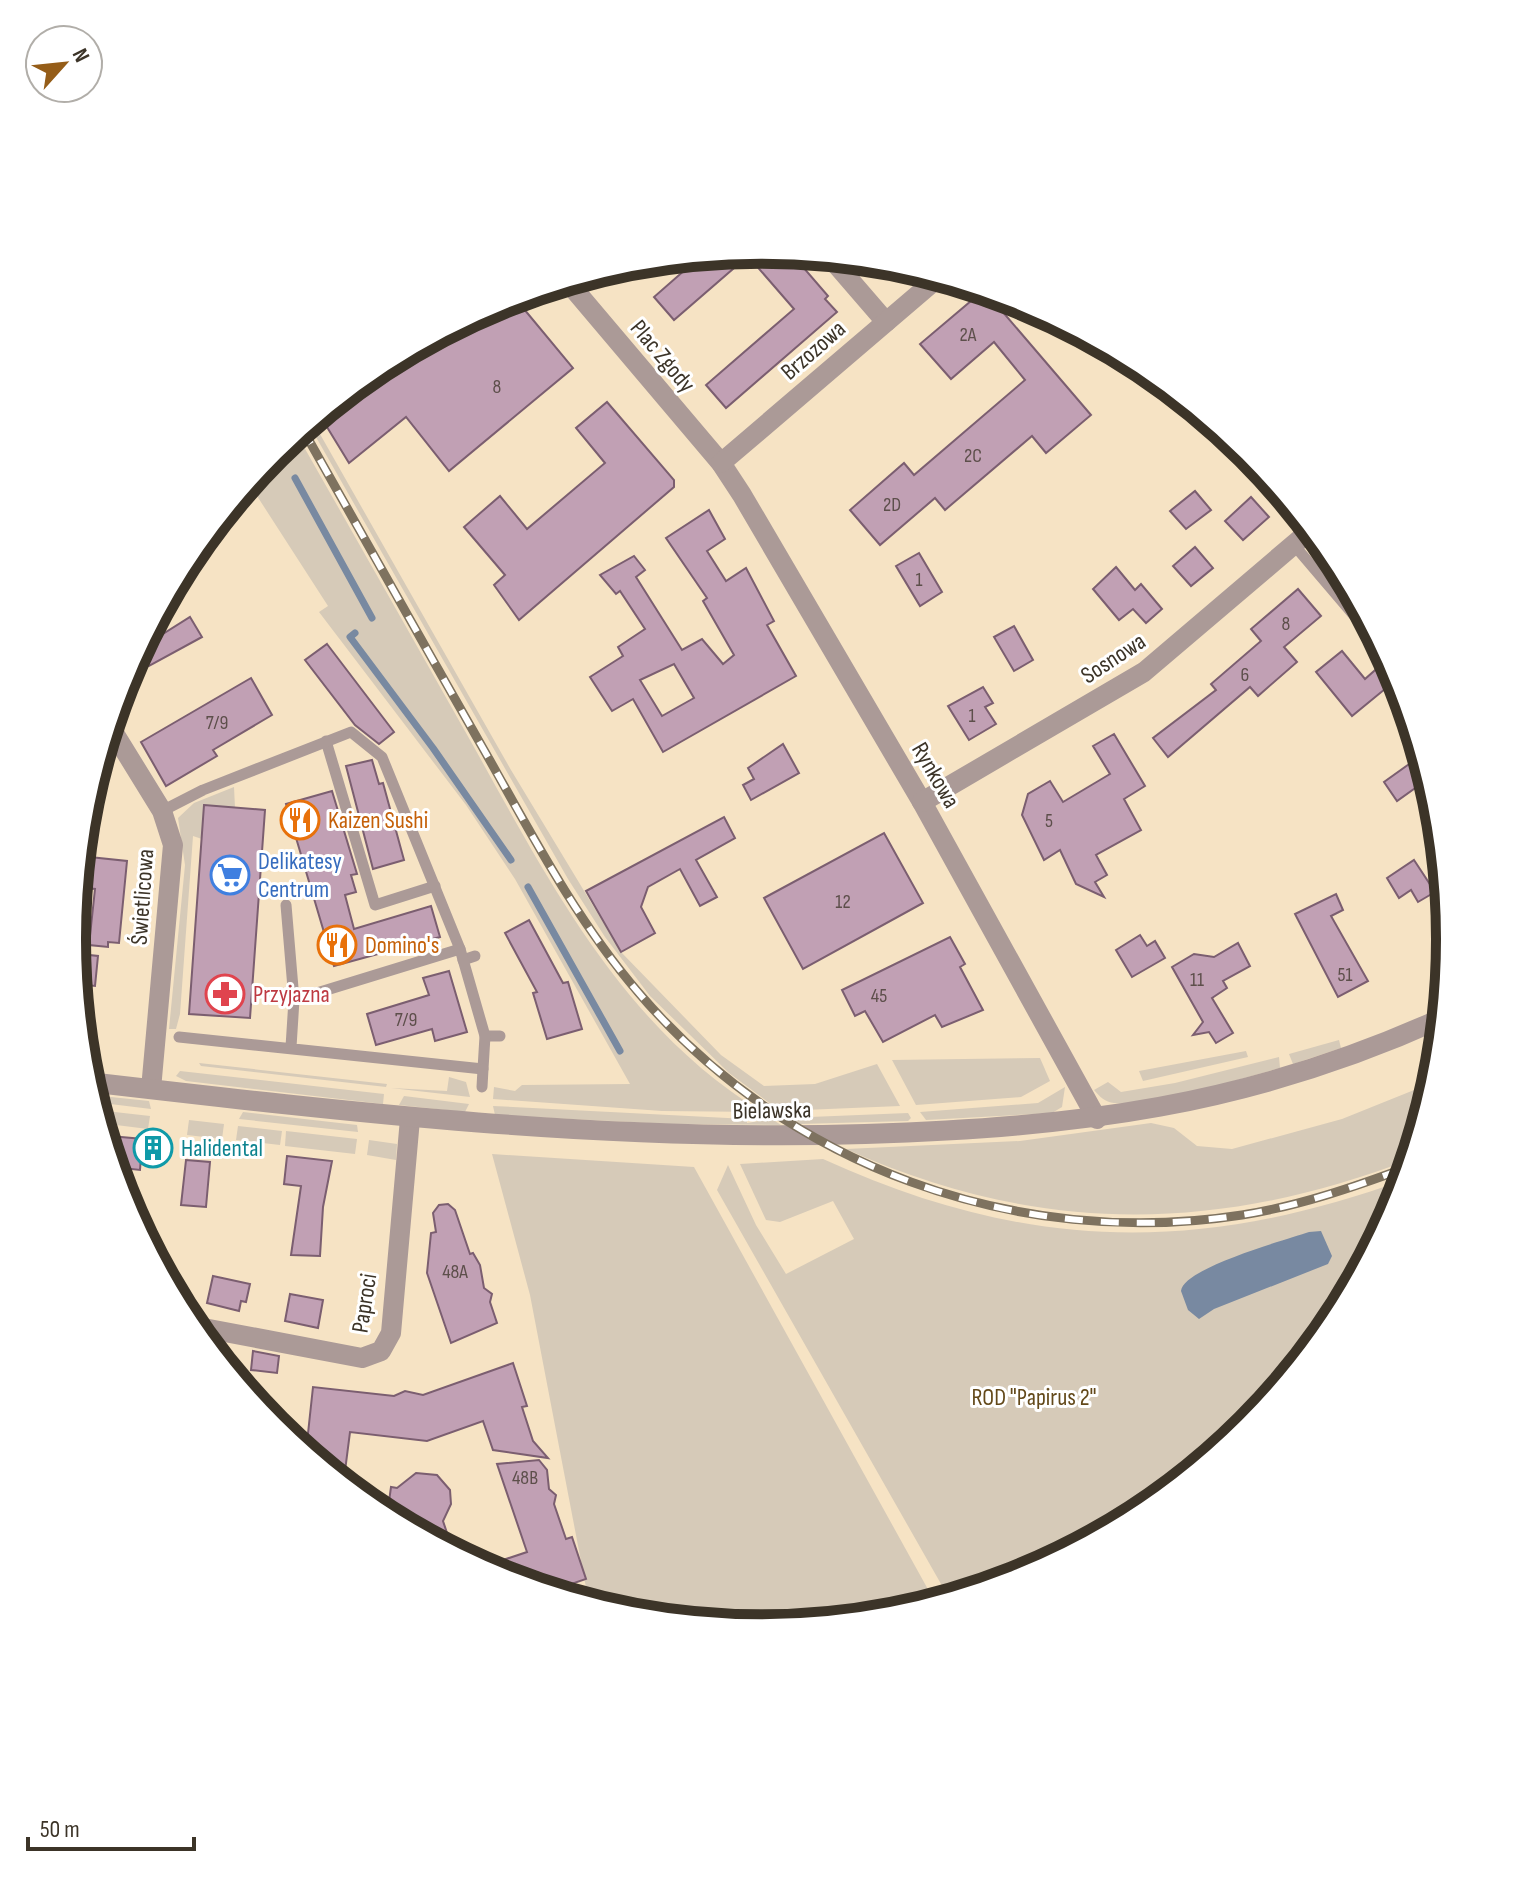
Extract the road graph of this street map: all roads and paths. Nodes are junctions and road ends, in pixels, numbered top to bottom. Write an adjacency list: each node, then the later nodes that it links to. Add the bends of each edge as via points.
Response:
1 (839, 268): 4 (street)
2 (929, 285): 4 (street, Brzozowa)
3 (575, 290): 5 (street, Plac Zgody)
4 (886, 322): 5 (street, Brzozowa)
5 (721, 463): 11 (street, Rynkowa)
6 (1303, 537): 7 (street, Sosnowa)
7 (1294, 545): 8 (lane); 11 (street, Sosnowa, via 1144,672)
8 (1352, 614)
9 (117, 738): 12 (street, Świetlicowa)
10 (326, 741): 12 (lane); 13 (lane, via 351,732 382,757); 13 (lane, via 375,905)
11 (922, 802): 28 (street, Rynkowa)
12 (162, 811): 26 (street, Świetlicowa, via 174,859)
13 (435, 886): 15 (lane)
14 (286, 905): 17 (lane)
15 (461, 954): 16 (lane); 17 (lane); 19 (lane)
16 (475, 956)
17 (294, 1000): 22 (lane)
18 (1430, 1023): 28 (street, Bielawska, via 1291,1077)
19 (485, 1036): 20 (lane); 23 (lane)
20 (500, 1036)
21 (179, 1037): 22 (lane)
22 (291, 1047): 23 (lane)
23 (483, 1069): 25 (lane)
24 (102, 1084): 26 (street, Bielawska)
25 (482, 1087)
26 (151, 1089): 27 (street, Bielawska)
27 (410, 1119): 28 (street, Bielawska, via 726,1137 1018,1128); 29 (street, Paproci, via 391,1333 381,1351 362,1358)
28 (1097, 1119)
29 (211, 1329)

